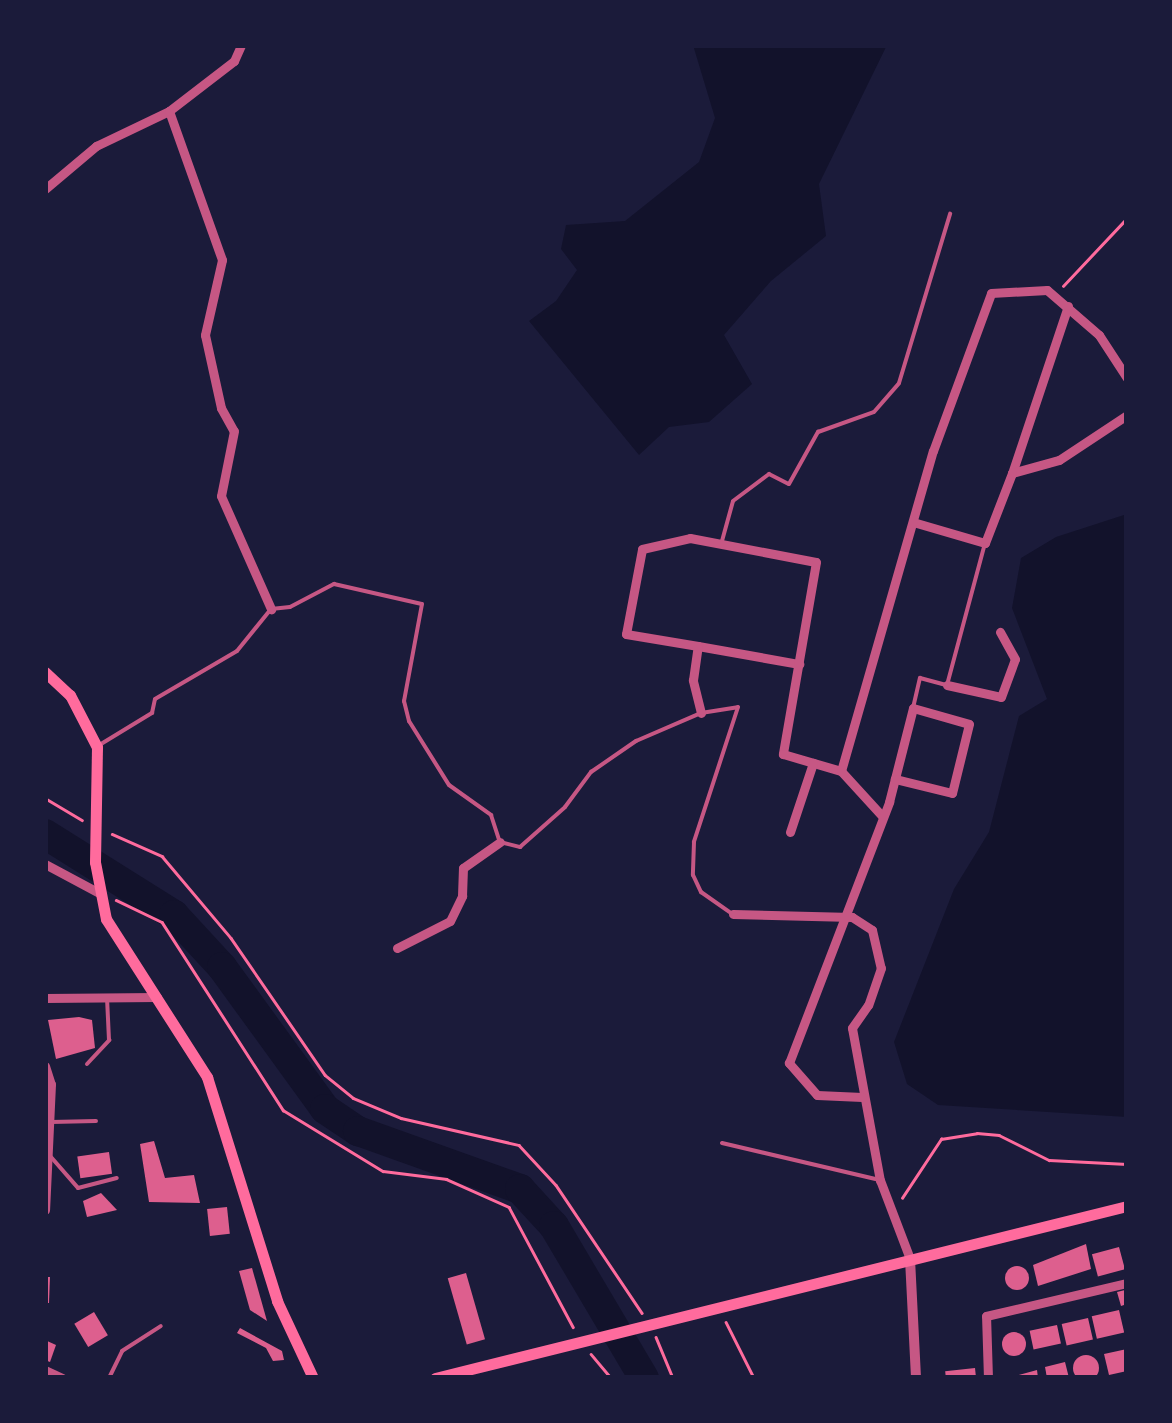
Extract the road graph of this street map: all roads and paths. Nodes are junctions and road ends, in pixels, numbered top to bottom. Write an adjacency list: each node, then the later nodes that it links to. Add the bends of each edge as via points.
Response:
1 (241, 45): 2 (street, via 234,61)
2 (169, 111): 3 (street, via 96,146); 14 (street, via 222,260 205,335 220,408 234,431 221,496)
3 (45, 189)
4 (950, 214): 13 (lane, via 912,360 899,383 874,412 818,432 789,484 770,474 733,501)
5 (1127, 218): 6 (path)
6 (1054, 296): 7 (street); 11 (street, via 1047,290 991,293)
7 (1068, 306): 8 (street); 10 (street)
8 (1127, 378)
9 (1127, 414): 10 (street, via 1059,460)
10 (1012, 473): 12 (street)
11 (913, 522): 12 (street); 24 (street)
12 (985, 543): 19 (lane)
13 (721, 546): 16 (street, via 690,538 642,549 626,634); 17 (street, via 816,562)
14 (271, 609): 22 (lane, via 237,651 156,699 152,714); 30 (lane, via 290,608 334,584 422,604 404,701 409,720 449,785 492,815)
15 (1000, 632): 19 (street, via 1015,659 1001,697)
16 (698, 646): 17 (street); 21 (street, via 693,680)
17 (798, 664): 23 (street, via 784,754)
18 (45, 672): 22 (main road, via 70,696)
19 (947, 685): 20 (lane, via 920,678)
20 (913, 708): 25 (street); 25 (street, via 968,724 952,792)
21 (701, 713): 30 (lane, via 636,741 591,772 565,808 520,848); 33 (lane, via 738,707 694,842 692,875 701,892)
22 (97, 747): 28 (main road)
23 (814, 763): 24 (street); 29 (street)
24 (842, 770): 27 (street)
25 (895, 779): 27 (street)
26 (45, 798): 28 (path)
27 (884, 817): 34 (street)
28 (96, 832): 32 (main road); 56 (path, via 162,856 232,938 325,1075 353,1098 401,1118 519,1145 556,1184)
29 (790, 832)
30 (500, 842): 35 (street, via 463,868 462,896 450,921)
31 (45, 864): 32 (street)
32 (99, 892): 38 (main road); 57 (path, via 162,922 283,1110 383,1171 446,1179 509,1207)
33 (733, 914): 34 (street)
34 (845, 917): 41 (street, via 872,930 880,949 868,1005 852,1028); 41 (street, via 789,1064 816,1095)
35 (398, 948)
36 (107, 997): 37 (street); 38 (street); 39 (lane, via 108,1040)
37 (45, 998)
38 (161, 998): 61 (main road, via 207,1078 278,1301)
39 (87, 1064)
40 (45, 1066): 43 (street)
41 (862, 1097): 48 (street)
42 (96, 1121): 43 (lane)
43 (50, 1122): 45 (street)
44 (722, 1143): 48 (lane)
45 (47, 1155): 47 (lane, via 78,1188); 51 (street)
46 (1127, 1164): 50 (path, via 1049,1160 999,1134 941,1139)
47 (116, 1178)
48 (880, 1180): 50 (street)
49 (1127, 1206): 52 (main road)
50 (895, 1208): 52 (street)
51 (45, 1210)
52 (910, 1260): 54 (main road); 66 (street)
53 (1127, 1283): 67 (street, via 986,1316)
54 (723, 1306): 56 (main road); 65 (path, via 730,1340)
55 (161, 1326): 60 (lane, via 122,1351)
56 (645, 1326): 57 (main road); 64 (path)
57 (586, 1340): 62 (main road); 63 (path)
58 (45, 1370): 59 (street)
59 (62, 1378)
60 (109, 1378)
61 (313, 1378)
62 (435, 1378)
63 (611, 1378)
64 (674, 1378)
65 (754, 1378)
66 (916, 1378)
67 (988, 1378)

